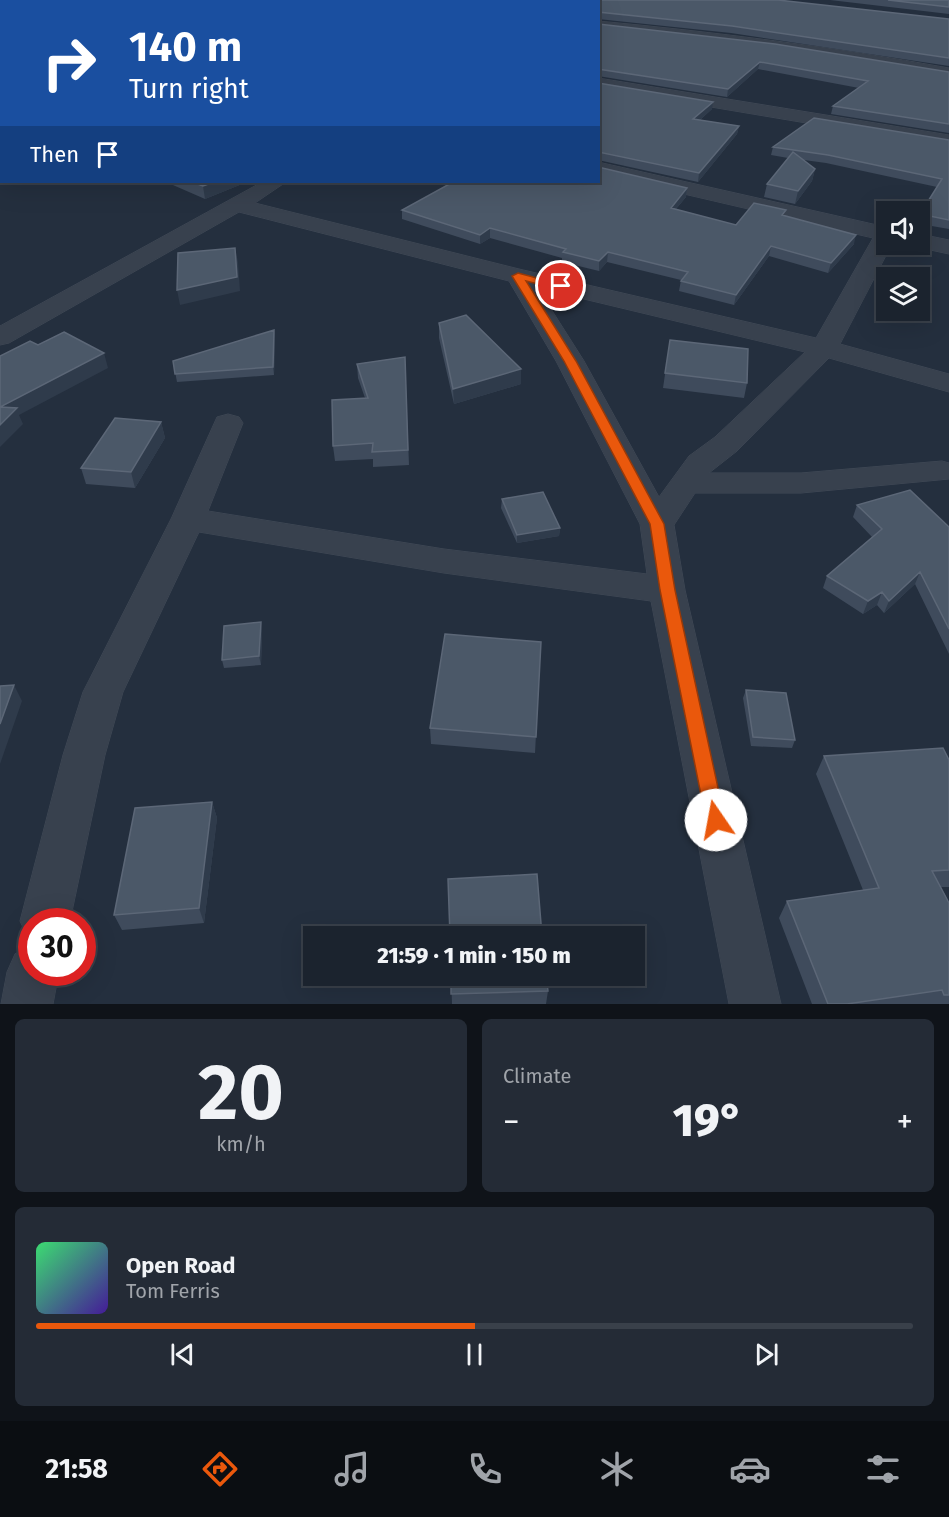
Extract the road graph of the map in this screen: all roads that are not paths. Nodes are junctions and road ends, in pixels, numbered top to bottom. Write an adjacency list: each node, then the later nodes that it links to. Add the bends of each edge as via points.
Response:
1 (600, 25): 2 (street, via 715,36)
2 (949, 73)
3 (600, 83): 4 (street)
4 (949, 141)
5 (600, 168): 8 (street)
6 (274, 183): 7 (street)
7 (234, 204): 12 (street); 13 (street)
8 (876, 232)
9 (930, 243): 10 (street)
10 (949, 247)
11 (876, 252): 14 (street)
12 (518, 276): 14 (street); 20 (street, via 570,361)
13 (0, 337)
14 (824, 348): 15 (street); 18 (street, via 726,444 700,463)
15 (949, 383)
16 (228, 423): 19 (street)
17 (942, 471): 18 (street, via 801,483)
18 (686, 483): 20 (street)
19 (188, 519): 21 (street, via 444,561); 22 (street, via 103,692 84,754)
20 (657, 524): 21 (street)
21 (667, 590): 25 (street)
22 (48, 908)
23 (30, 986): 24 (street)
24 (27, 1004)
25 (754, 1004)

